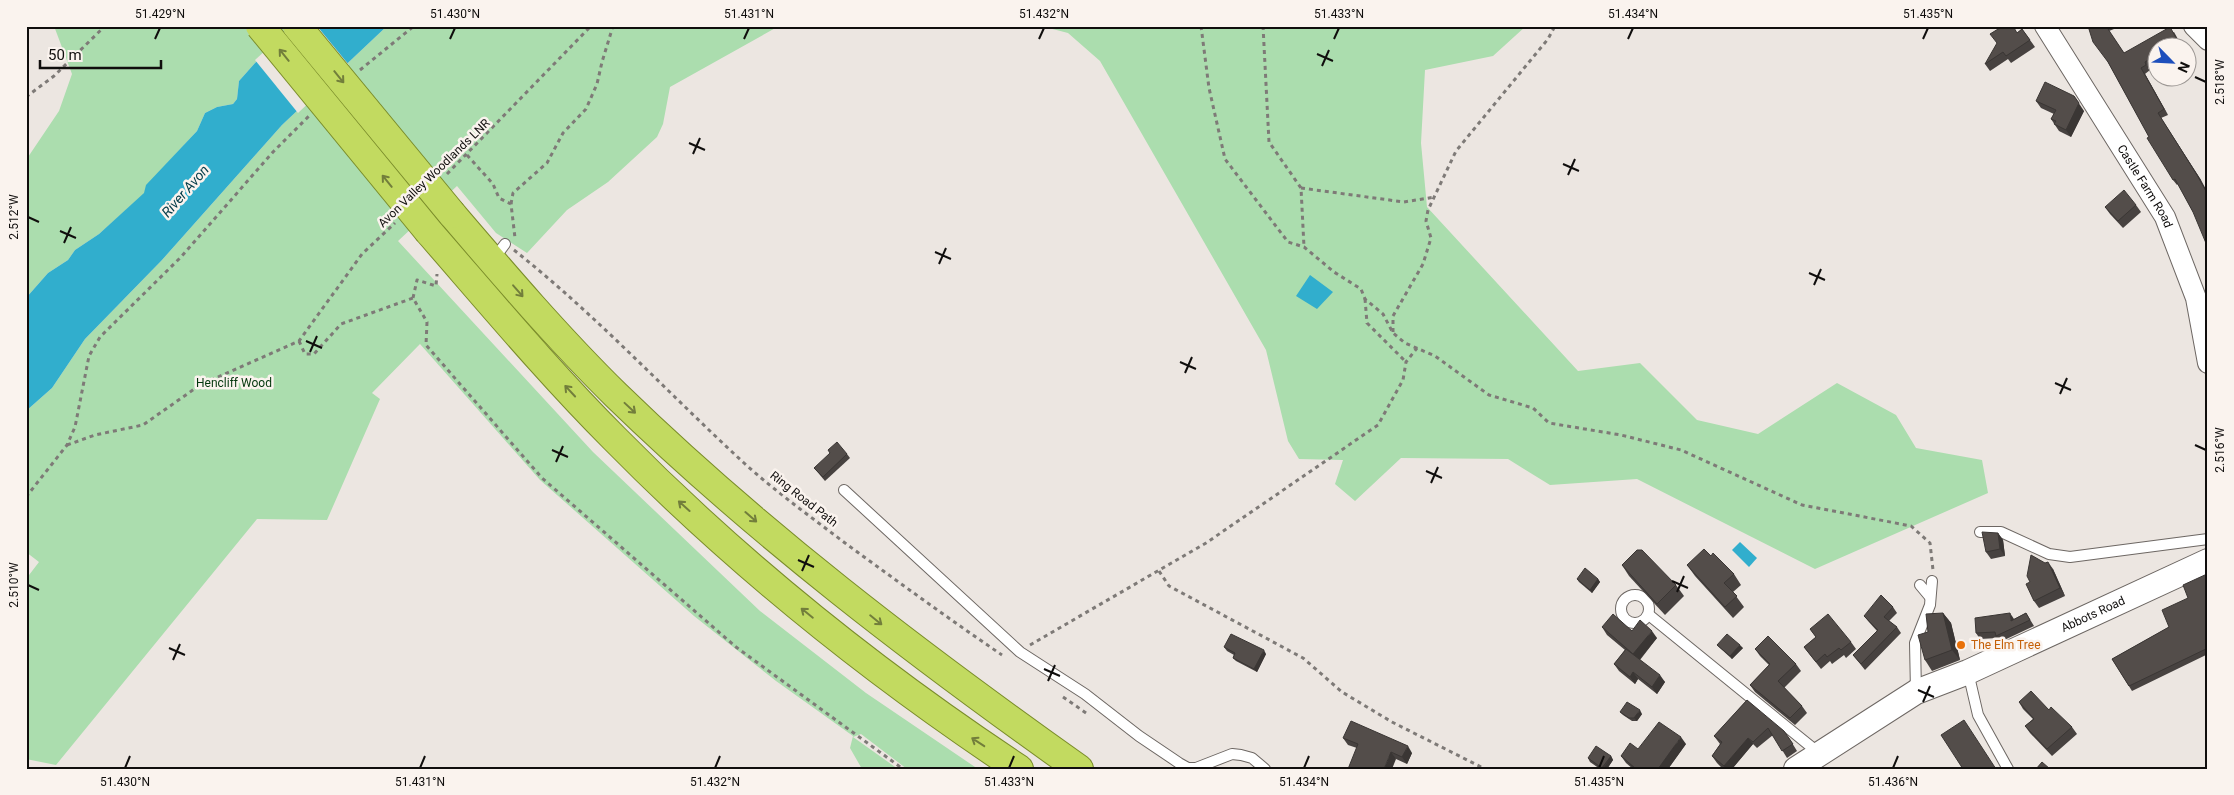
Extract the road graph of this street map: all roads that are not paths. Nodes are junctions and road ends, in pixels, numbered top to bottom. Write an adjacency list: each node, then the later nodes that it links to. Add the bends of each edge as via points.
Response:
1 (260, 26): 18 (highway, one-way to 1, bridge, via 894,682 773,586 678,501 524,342)
2 (298, 26): 19 (highway, one-way to 19, bridge, via 452,214 503,251 546,323 696,470 909,646)
3 (2045, 26): 6 (street, Castle Farm Road, via 2165,217 2196,298)
4 (2194, 26): 5 (street)
5 (2208, 40)
6 (2208, 363)
7 (844, 490): 20 (lane, via 1020,652 1085,694 1139,736 1188,768 1204,766 1232,754 1252,758)
8 (1980, 532): 9 (lane, via 2002,532 2050,554 2070,557)
9 (2208, 539)
10 (2208, 561): 15 (street, Abbots Road)
11 (1932, 581): 13 (lane)
12 (1920, 585): 13 (lane)
13 (1930, 597): 16 (lane, via 1915,643)
14 (1648, 614): 17 (lane)
15 (1968, 672): 16 (street, Abbots Road); 22 (lane, via 1978,715)
16 (1916, 692): 17 (street, Abbots Road)
17 (1820, 754): 21 (street, Abbots Road)
18 (1019, 769)
19 (1079, 769)
20 (1265, 769)
21 (1796, 769)
22 (2008, 769)

